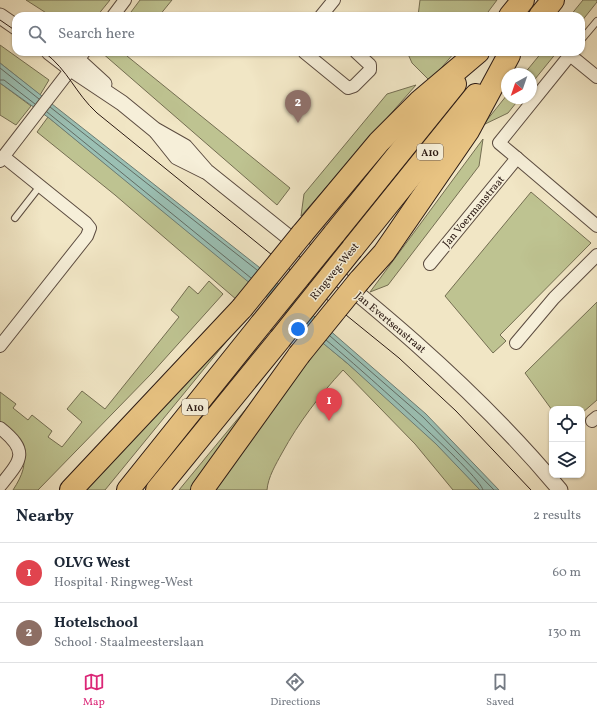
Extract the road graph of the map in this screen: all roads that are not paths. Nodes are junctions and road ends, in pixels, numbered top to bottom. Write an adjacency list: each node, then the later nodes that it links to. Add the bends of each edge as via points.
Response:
1 (125, 0): 5 (street)
2 (334, 0): 6 (street)
3 (523, 0): 7 (highway)
4 (553, 0): 8 (highway)
5 (116, 12)
6 (324, 12)
7 (513, 12)
8 (543, 12)
9 (0, 16): 11 (street)
10 (597, 21): 12 (lane)
11 (12, 24)
12 (585, 35)
13 (309, 56): 14 (street, via 348,88 354,86 370,70 370,65)
14 (360, 56)
15 (475, 56): 34 (highway, A10, bridge, via 419,102 379,142 242,308)
16 (477, 56): 35 (highway, Ringweg-West / A10, bridge)
17 (508, 56): 36 (highway, Ringweg-West / A10, bridge)
18 (509, 56): 37 (highway, A10, bridge, via 468,131 408,219 373,266 299,355)
19 (569, 56): 23 (street, via 499,143)
20 (574, 56): 22 (street)
21 (75, 58): 24 (street, via 55,90); 38 (street, Jan Evertsenstraat, via 122,103 155,130 177,156 206,172 433,358 499,421)
22 (597, 77)
23 (517, 158): 27 (street); 29 (street, Jan Voermanstraat)
24 (2, 159): 25 (street)
25 (40, 186): 26 (lane); 31 (street, via 90,228 87,236)
26 (16, 218)
27 (597, 226)
28 (597, 255): 30 (street, via 554,298)
29 (430, 264)
30 (516, 343)
31 (0, 346)
32 (0, 428): 33 (street, via 13,439 20,457)
33 (0, 486)
34 (71, 490)
35 (128, 490)
36 (157, 490)
37 (202, 490)
38 (560, 490)

